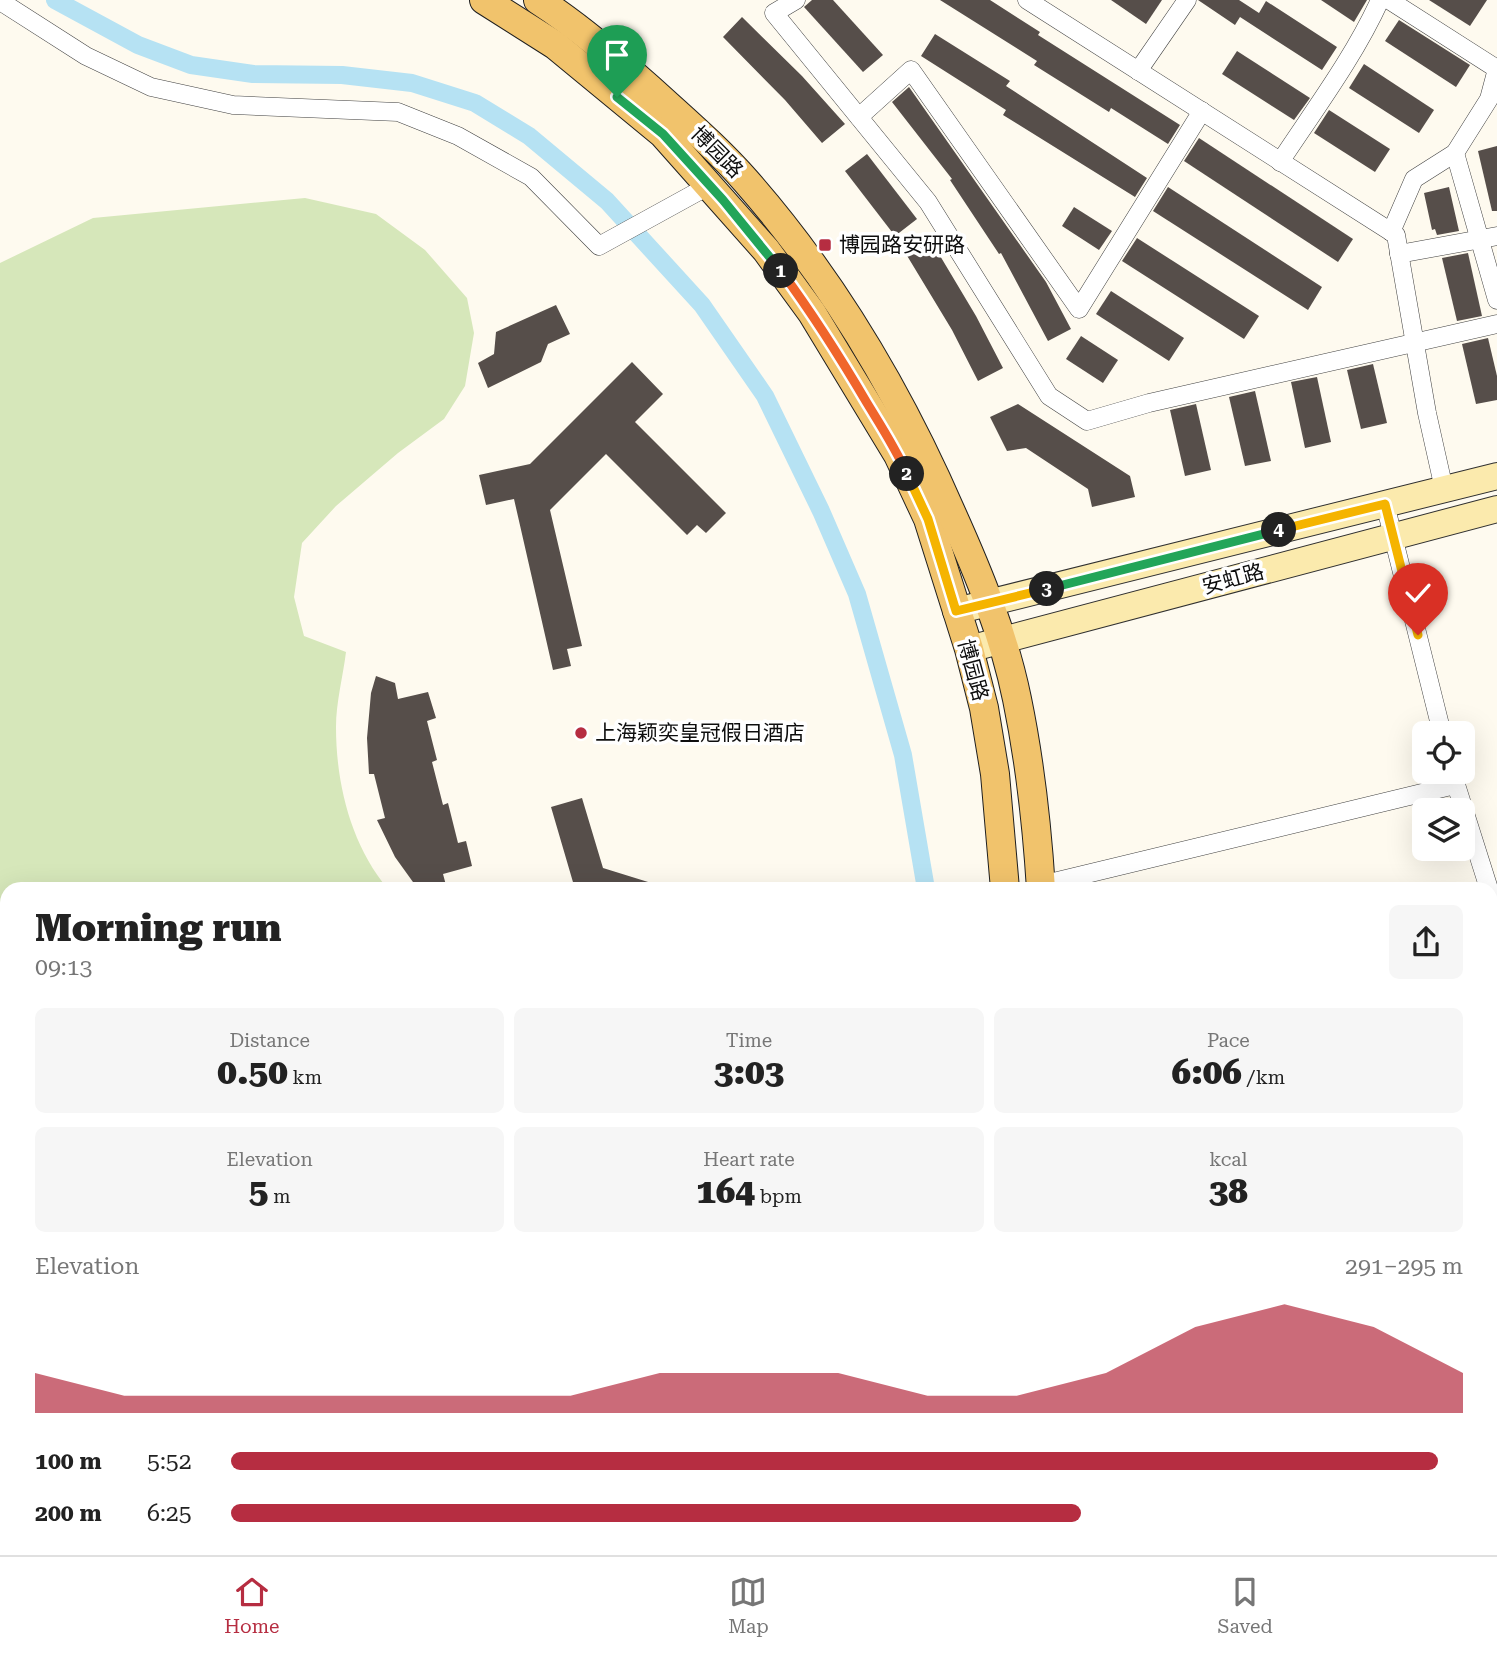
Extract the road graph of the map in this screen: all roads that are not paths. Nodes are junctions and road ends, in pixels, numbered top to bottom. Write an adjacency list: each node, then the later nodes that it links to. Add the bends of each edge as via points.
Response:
1 (484, 0): 16 (main road, 博园路, via 555,45 663,134)
2 (538, 0): 28 (main road, 博园路, via 616,59 693,128 794,238 877,362 926,453)
3 (796, 0): 13 (street, via 774,13)
4 (1027, 0): 10 (street)
5 (1187, 0): 10 (street)
6 (1380, 0): 15 (street)
7 (1388, 0): 9 (street)
8 (0, 1): 16 (street, via 86,56 152,87 233,105 398,113 458,136 531,177 599,246)
9 (1497, 69): 11 (street)
10 (1138, 71): 12 (street)
11 (1491, 108): 14 (street)
12 (1202, 111): 13 (street, via 1079,309 911,70); 15 (street)
13 (859, 117): 22 (street, via 928,202 1049,396 1087,421)
14 (1455, 153): 17 (street, via 1414,179); 18 (street)
15 (1280, 162): 17 (street)
16 (710, 186): 29 (main road, 博园路, via 766,250 812,313 898,455 928,519)
17 (1391, 232): 19 (street, via 1396,235)
18 (1488, 237): 19 (street); 20 (street)
19 (1399, 254): 22 (street)
20 (1497, 300)
21 (1497, 324): 22 (street)
22 (1415, 343): 24 (street)
23 (1497, 476): 24 (main road, 安虹路)
24 (1444, 489): 25 (main road, 安虹路)
25 (1385, 504): 27 (street); 28 (main road, 安虹路)
26 (1497, 509): 27 (main road, 安虹路)
27 (1394, 536): 30 (main road, 安虹路); 32 (street)
28 (990, 603): 29 (main road, 安虹路); 30 (main road, 博园路)
29 (956, 611): 31 (main road, 博园路)
30 (1001, 640): 31 (main road, 安虹路); 36 (main road, 博园路, via 1017,698 1035,804)
31 (969, 649): 35 (main road, 博园路, via 995,774)
32 (1439, 721)
33 (1430, 784): 37 (street)
34 (1455, 784): 38 (street)
35 (1004, 882)
36 (1041, 882)
37 (1060, 882)
38 (1487, 882)

